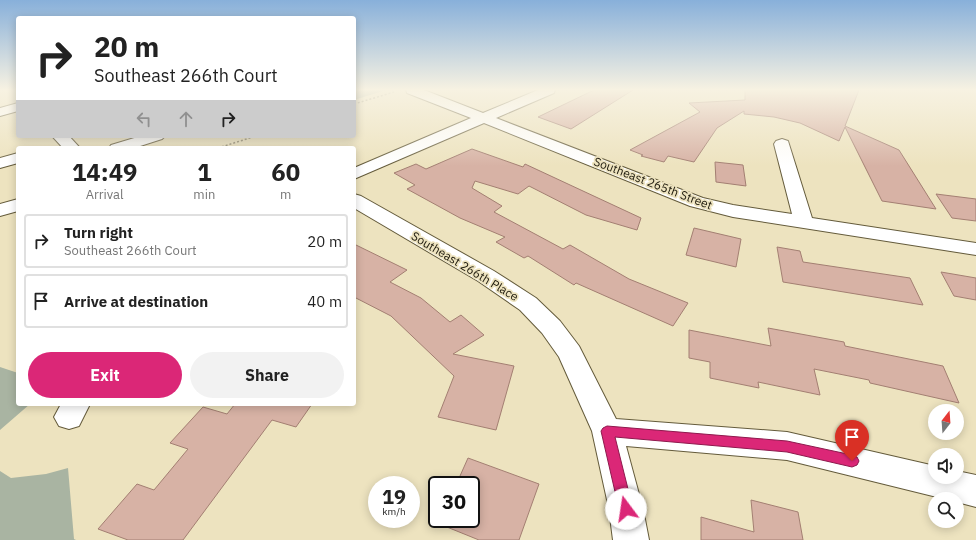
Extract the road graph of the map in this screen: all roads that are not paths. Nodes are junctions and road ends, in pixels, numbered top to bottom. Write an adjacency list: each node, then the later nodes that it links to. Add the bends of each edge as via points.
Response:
1 (479, 115): 3 (street, Southeast 265th Street)
2 (488, 115): 3 (street)
3 (484, 117): 9 (street); 13 (street, Southeast 265th Street, via 697,202 733,211)
4 (150, 138): 6 (street)
5 (782, 144): 13 (street)
6 (124, 146)
7 (16, 159): 8 (street)
8 (0, 163)
9 (356, 173)
10 (356, 201): 15 (street, Southeast 266th Place, via 486,276 528,304 551,327 570,353)
11 (16, 205): 12 (street)
12 (0, 210)
13 (804, 222): 14 (street, Southeast 265th Street)
14 (976, 249)
15 (607, 431): 16 (street, via 787,446); 17 (street, Southeast 266th Place, via 626,509)
16 (976, 491)
17 (630, 540)

